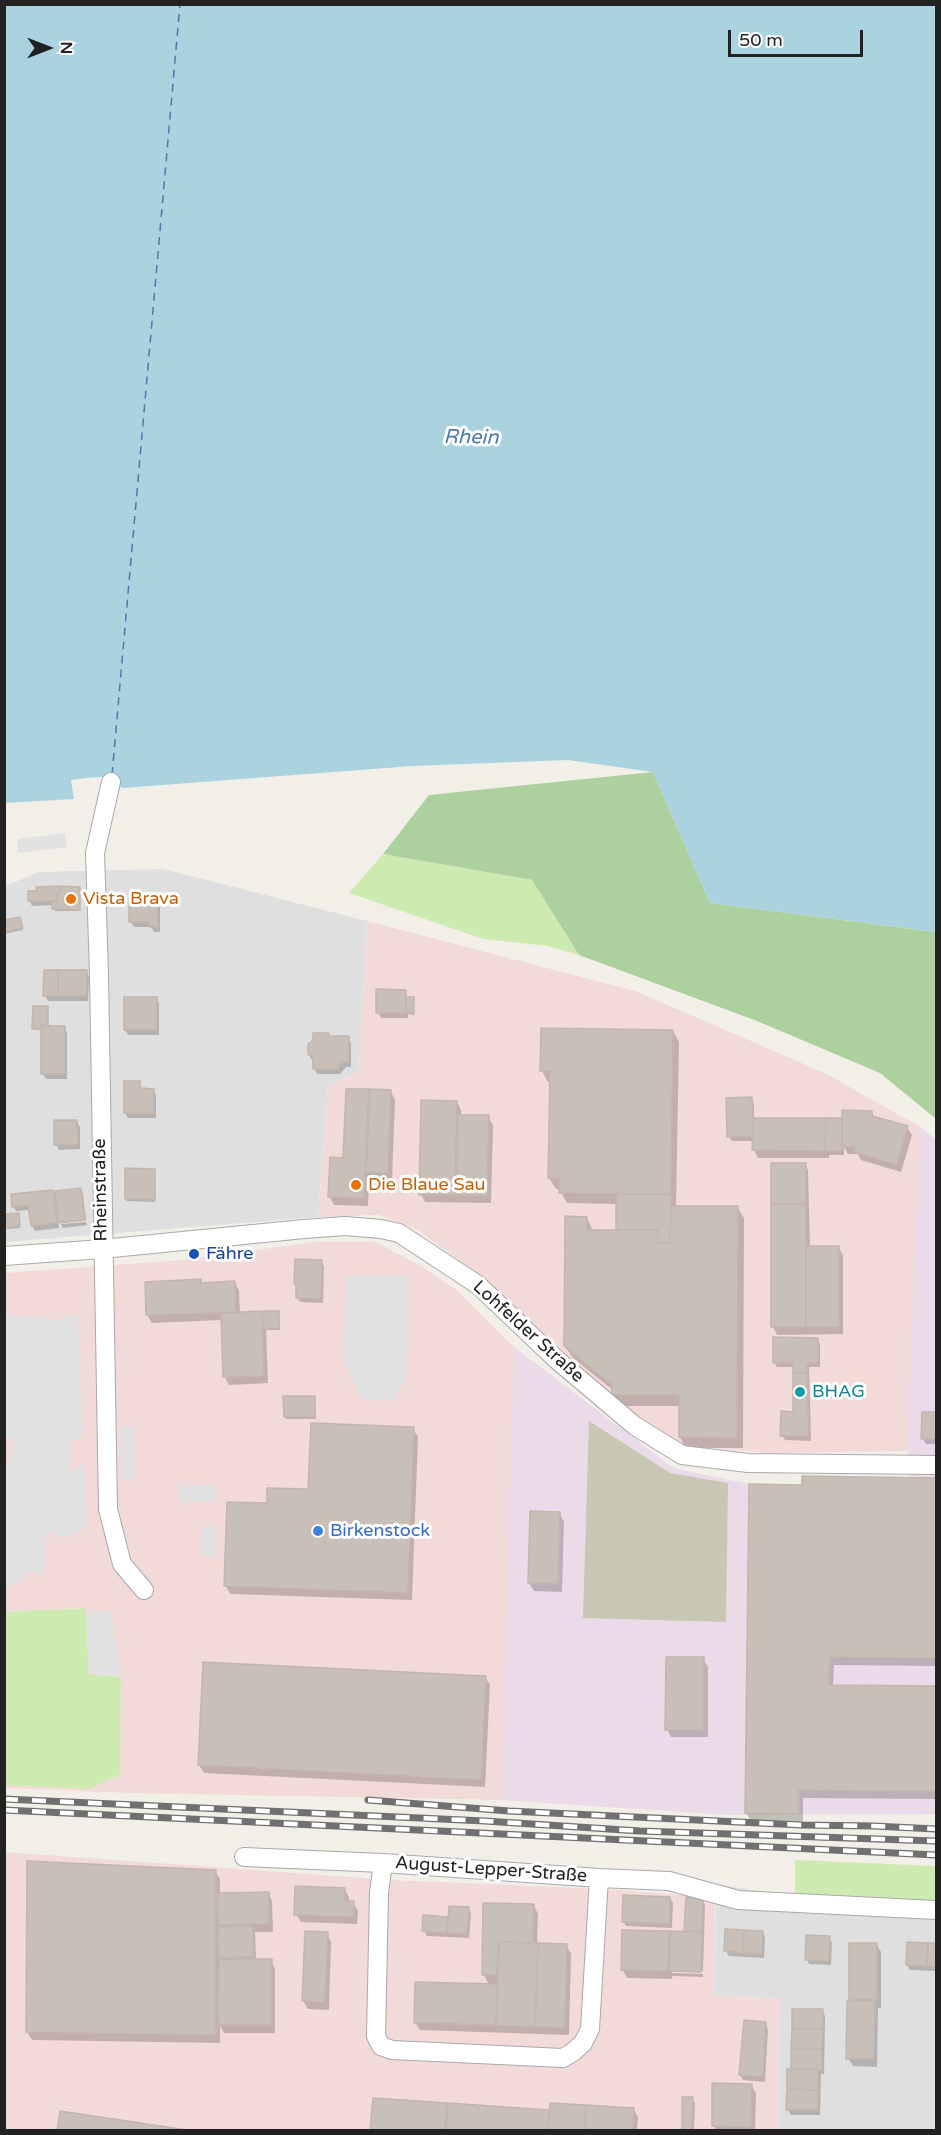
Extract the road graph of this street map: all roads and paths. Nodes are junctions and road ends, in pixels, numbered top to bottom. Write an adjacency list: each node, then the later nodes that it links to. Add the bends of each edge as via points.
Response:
1 (111, 782): 2 (street, Rheinstraße, via 94,853)
2 (102, 1249): 3 (street, Lohfelder Straße); 4 (street, Lohfelder Straße, via 345,1226 399,1233 478,1285 635,1426 682,1455 748,1463); 5 (street, Rheinstraße, via 108,1509 122,1564)
3 (4, 1256)
4 (936, 1465)
5 (144, 1590)
6 (244, 1857): 7 (street, August-Lepper-Straße)
7 (383, 1863): 8 (street, August-Lepper-Straße); 8 (street, August-Lepper-Straße, via 376,2036 381,2046 392,2050 563,2058 573,2052 590,2029)
8 (599, 1878): 9 (street, August-Lepper-Straße, via 669,1881 738,1900)
9 (936, 1910)

